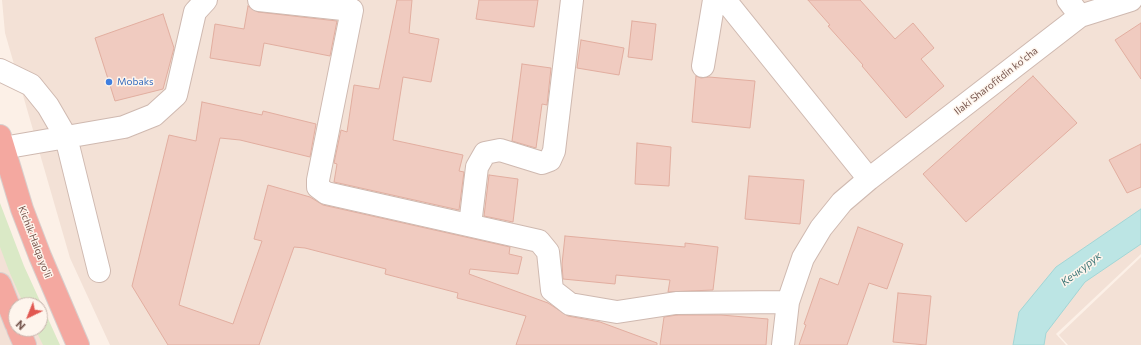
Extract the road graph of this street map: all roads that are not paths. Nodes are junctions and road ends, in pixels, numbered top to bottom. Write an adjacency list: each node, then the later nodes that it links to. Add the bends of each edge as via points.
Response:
1 (206, 0): 10 (street, via 195,12 176,94 165,105 154,115 124,127)
2 (259, 0): 13 (street, via 352,10 318,187 326,194)
3 (572, 0): 13 (street, via 554,151 550,160 542,163 500,150 485,153 477,166)
4 (714, 0): 8 (street)
5 (725, 0): 12 (street)
6 (1131, 0): 7 (street, Ilaki Sharofitdin ko'cha)
7 (1074, 8): 12 (street, Ilaki Sharofitdin ko'cha)
8 (703, 66)
9 (0, 70): 10 (street, via 31,85 48,106)
10 (66, 137): 11 (street); 14 (street)
11 (2, 142): 18 (highway, Kichik Halqa yo'li, via 40,256)
12 (869, 179): 16 (street, Ilaki Sharofitdin ko'cha, via 842,202 821,228 803,258)
13 (470, 225): 16 (street, via 539,241 548,252 552,290 570,304 617,312 676,303)
14 (99, 271)
15 (0, 284): 17 (highway)
16 (788, 302): 19 (street, Ilaki Sharofitdin ko'cha)
17 (8, 304)
18 (78, 345)
19 (783, 345)

